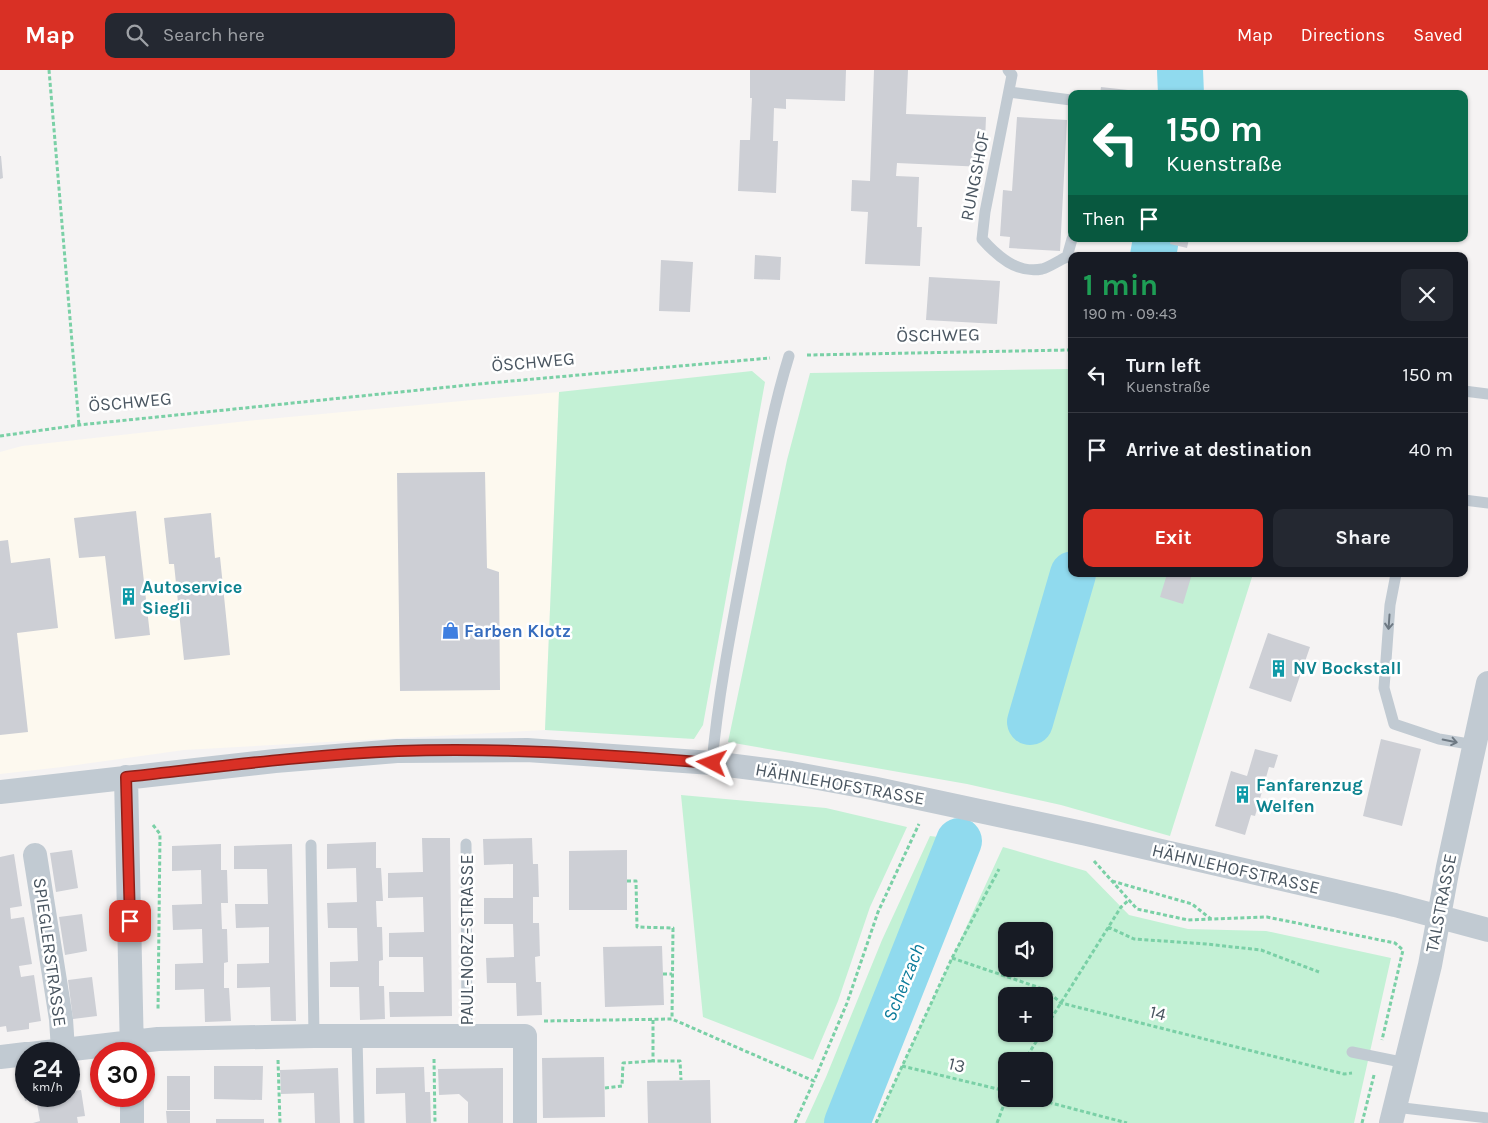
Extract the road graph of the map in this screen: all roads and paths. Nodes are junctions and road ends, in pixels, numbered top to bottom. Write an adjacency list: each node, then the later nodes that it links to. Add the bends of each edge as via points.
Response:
1 (49, 70): 10 (path)
2 (1008, 70): 3 (lane, RUNGSHOF, via 1012,75)
3 (1009, 92): 4 (lane); 5 (lane, RUNGSHOF, via 982,239 996,254 1021,269 1042,269 1067,257)
4 (1068, 100)
5 (1068, 253)
6 (1068, 350): 7 (path, ÖSCHWEG)
7 (789, 356): 10 (path, ÖSCHWEG); 17 (lane, via 776,399 746,551 717,710)
8 (1468, 392): 9 (lane)
9 (1488, 394)
10 (79, 425): 11 (path, ÖSCHWEG)
11 (0, 436)
12 (1468, 501): 13 (lane)
13 (1488, 504)
14 (1395, 577): 16 (lane, one-way to 16, via 1390,605 1384,688 1394,724)
15 (1487, 693): 16 (street, TALSTRASSE)
16 (1475, 746): 30 (street, TALSTRASSE)
17 (712, 763): 18 (street, HÄHNLEHOFSTRASSE, via 527,750 406,751 275,760); 30 (street, HÄHNLEHOFSTRASSE, via 872,788)
18 (126, 777): 19 (street, HÄHNLEHOFSTRASSE); 50 (street)
19 (0, 792)
20 (151, 822): 48 (path, via 160,834)
21 (920, 823): 61 (path, via 878,912)
22 (466, 844): 45 (lane, PAUL-NORZ-STRASSE)
23 (311, 845): 42 (lane)
24 (35, 855): 49 (street, SPIEGLERSTRASSE)
25 (1091, 858): 28 (path)
26 (999, 869): 34 (path)
27 (627, 881): 37 (path, via 636,882 637,927 673,928)
28 (1112, 881): 29 (path); 31 (path, via 1192,904)
29 (1129, 900): 31 (path, via 1136,909 1188,920); 32 (path)
30 (1439, 916): 33 (street, HÄHNLEHOFSTRASSE); 57 (street, TALSTRASSE)
31 (1211, 919): 55 (path, via 1267,917 1394,942 1403,950)
32 (1108, 927): 35 (path, via 1134,939 1261,950); 38 (path)
33 (1488, 930)
34 (952, 958): 38 (path, 14, via 1046,990); 58 (path)
35 (1319, 972)
36 (663, 974): 37 (path)
37 (672, 974): 40 (path)
38 (1060, 1003): 39 (path); 59 (path, 14, via 1344,1074)
39 (1053, 1015)
40 (672, 1019): 41 (path); 61 (path)
41 (652, 1020): 46 (path, via 534,1021); 56 (path)
42 (314, 1036): 43 (street, PAUL-NORZ-STRASSE); 47 (street, PAUL-NORZ-STRASSE)
43 (357, 1036): 44 (street, PAUL-NORZ-STRASSE); 71 (lane)
44 (434, 1036): 45 (street, PAUL-NORZ-STRASSE); 72 (path)
45 (467, 1036): 46 (street, PAUL-NORZ-STRASSE)
46 (525, 1036): 73 (street)
47 (278, 1037): 48 (street, PAUL-NORZ-STRASSE); 70 (path)
48 (158, 1039): 51 (street, PAUL-NORZ-STRASSE)
49 (62, 1042)
50 (132, 1042)
51 (148, 1042)
52 (1352, 1052): 55 (lane)
53 (15, 1055): 54 (street)
54 (0, 1057)
55 (1378, 1057): 57 (lane); 78 (path)
56 (653, 1061): 60 (path, via 680,1061); 62 (path, via 622,1063 622,1086)
57 (1406, 1063): 67 (street, TALSTRASSE)
58 (902, 1066): 63 (path, 13); 75 (path)
59 (1358, 1072)
60 (681, 1080)
61 (814, 1081): 74 (path)
62 (605, 1088)
63 (998, 1089)
64 (1053, 1103): 77 (path)
65 (132, 1107): 69 (street)
66 (1003, 1107): 76 (path)
67 (1393, 1115): 68 (lane)
68 (1488, 1118)
69 (132, 1123)
70 (280, 1123)
71 (359, 1123)
72 (435, 1123)
73 (525, 1123)
74 (795, 1123)
75 (876, 1123)
76 (997, 1123)
77 (1127, 1123)
78 (1362, 1123)

